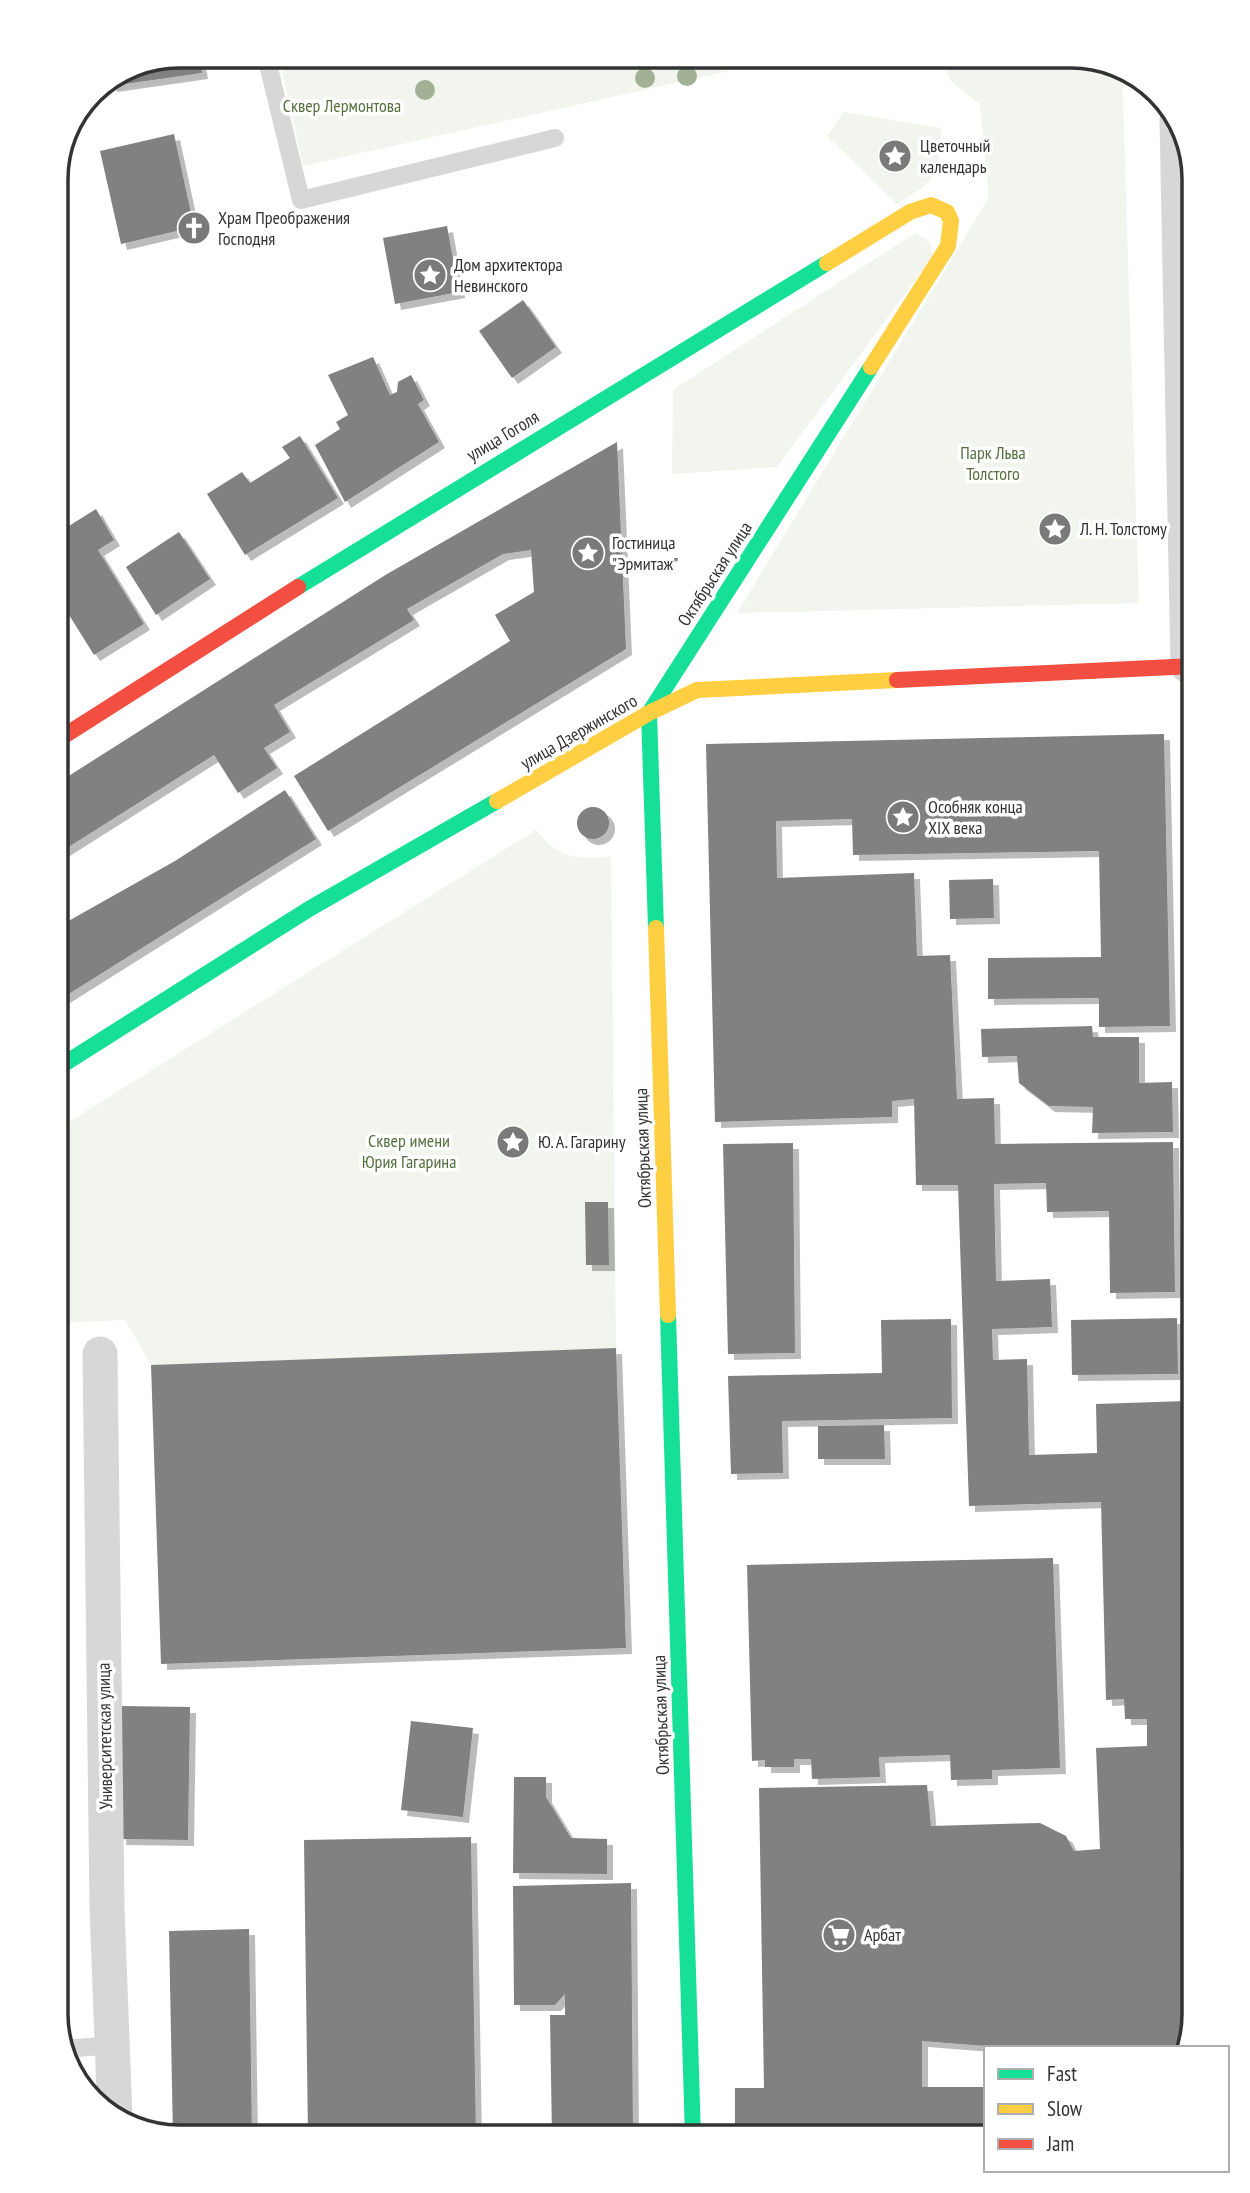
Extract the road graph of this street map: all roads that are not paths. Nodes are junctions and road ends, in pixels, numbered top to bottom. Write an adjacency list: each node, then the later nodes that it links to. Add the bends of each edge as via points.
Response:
1 (270, 68): 2 (lane, via 301,200)
2 (555, 138)
3 (1178, 150): 5 (street)
4 (948, 246): 7 (street, Октябрьская улица); 8 (street, улица Гоголя, via 950,220 941,207 922,206 910,212 390,528)
5 (1182, 315)
6 (1182, 666): 7 (street, улица Дзержинского, via 707,689)
7 (649, 713): 9 (street, улица Дзержинского, via 309,909); 14 (street, Октябрьская улица)
8 (68, 733)
9 (68, 1061)
10 (100, 1354): 11 (street, Университетская улица, via 107,1907)
11 (114, 2045): 12 (lane); 13 (street, Университетская улица)
12 (74, 2048)
13 (116, 2104)
14 (693, 2125)

